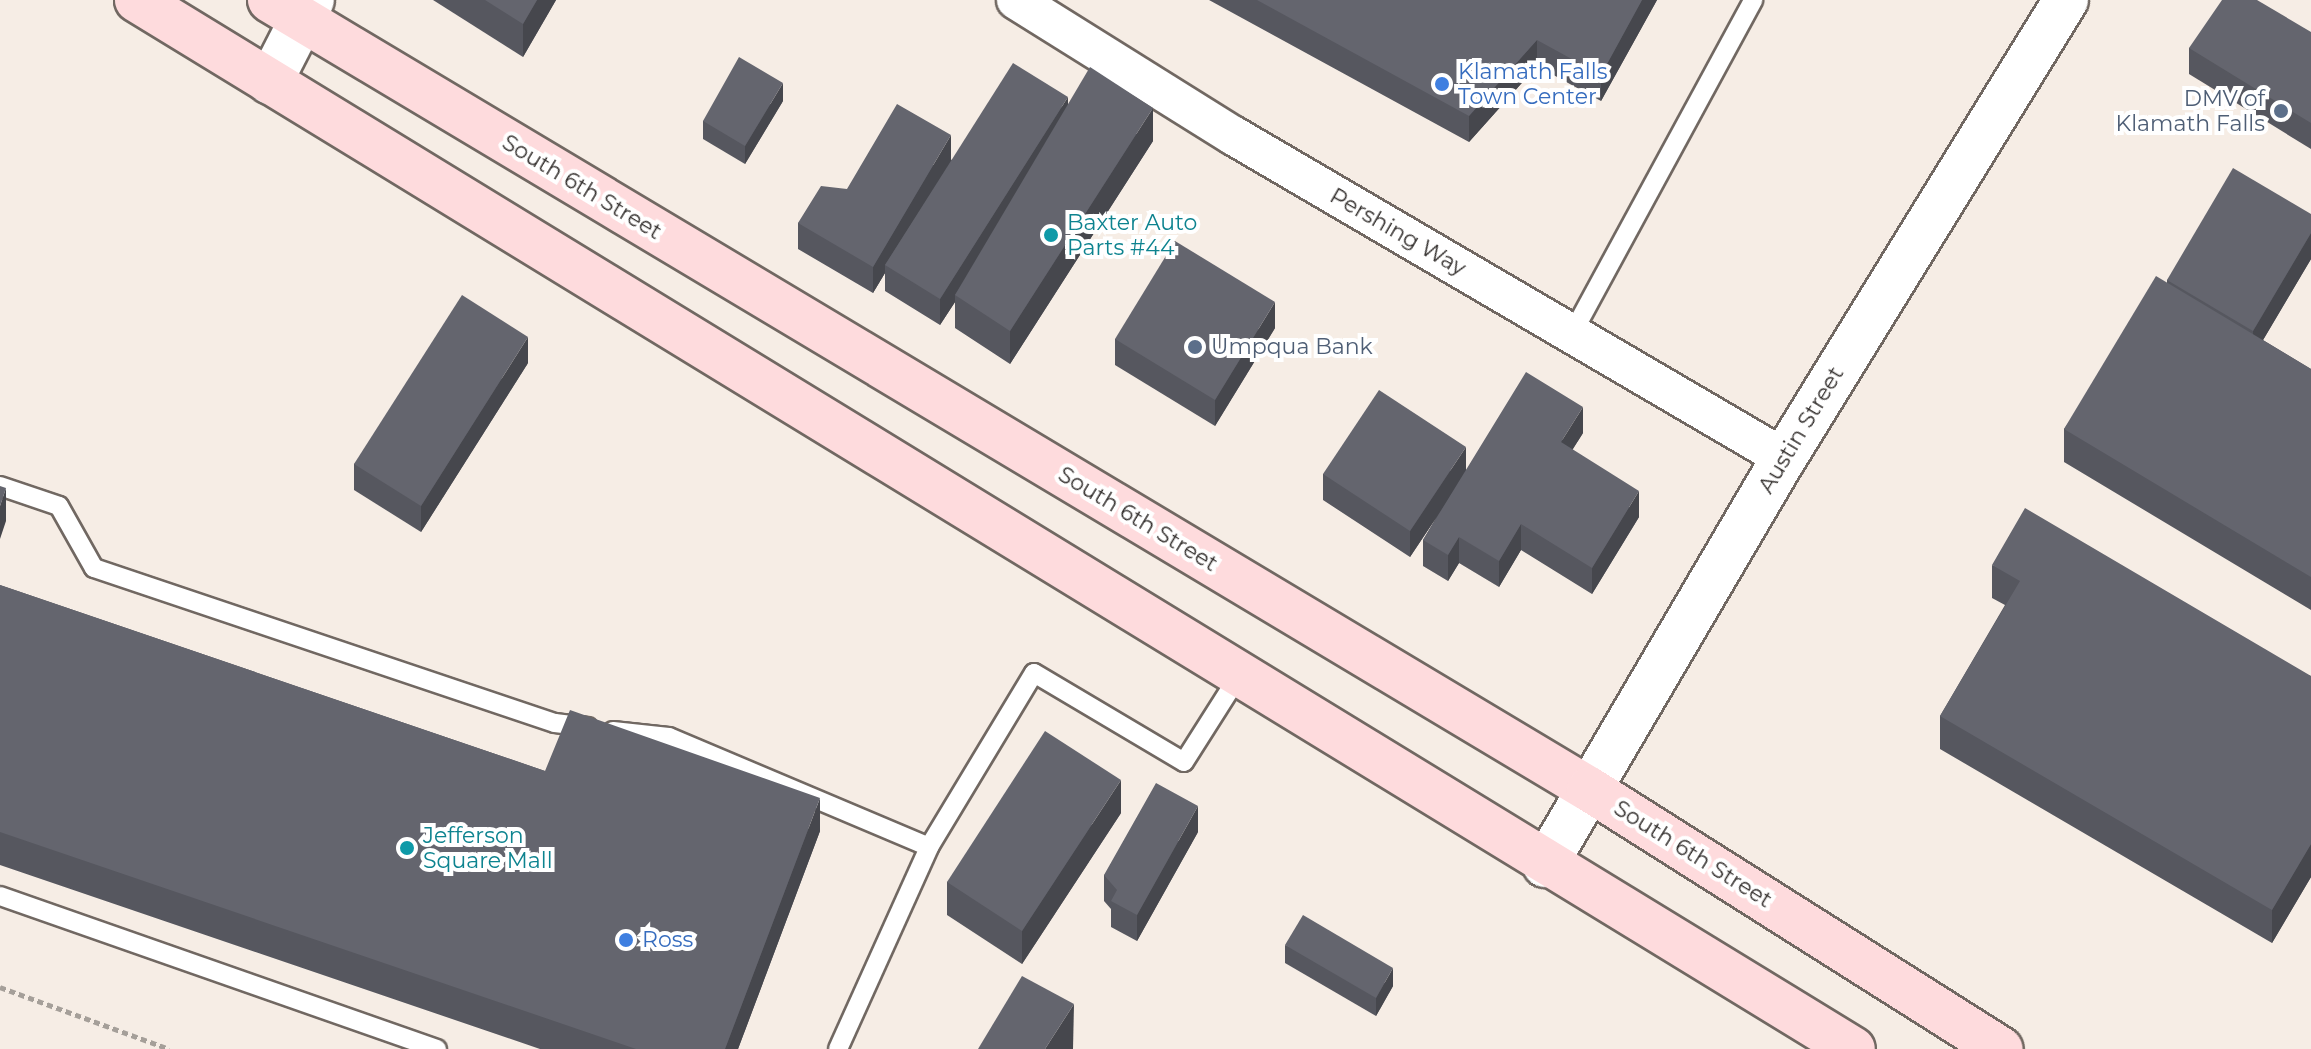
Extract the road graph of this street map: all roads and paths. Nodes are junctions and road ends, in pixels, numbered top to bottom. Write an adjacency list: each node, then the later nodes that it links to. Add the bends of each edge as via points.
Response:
1 (137, 0): 6 (main road)
2 (1016, 0): 7 (street, Pershing Way, via 1234,136)
3 (1753, 0): 7 (lane)
4 (2066, 0): 8 (street, Austin Street)
5 (295, 6): 6 (street); 11 (main road, South 6th Street)
6 (270, 82): 10 (main road)
7 (1572, 334): 8 (street, Pershing Way)
8 (1784, 458): 11 (street, Austin Street)
9 (0, 486): 12 (lane, via 59,506 94,568 555,723 669,737)
10 (1238, 677): 12 (lane, via 1184,762 1034,673); 13 (main road)
11 (1589, 789): 13 (street, Austin Street); 20 (main road, South 6th Street)
12 (929, 847): 18 (lane)
13 (1545, 865): 19 (main road)
14 (0, 896): 17 (lane)
15 (0, 987): 16 (path)
16 (169, 1049)
17 (437, 1049)
18 (838, 1049)
19 (1853, 1049)
20 (2001, 1049)

